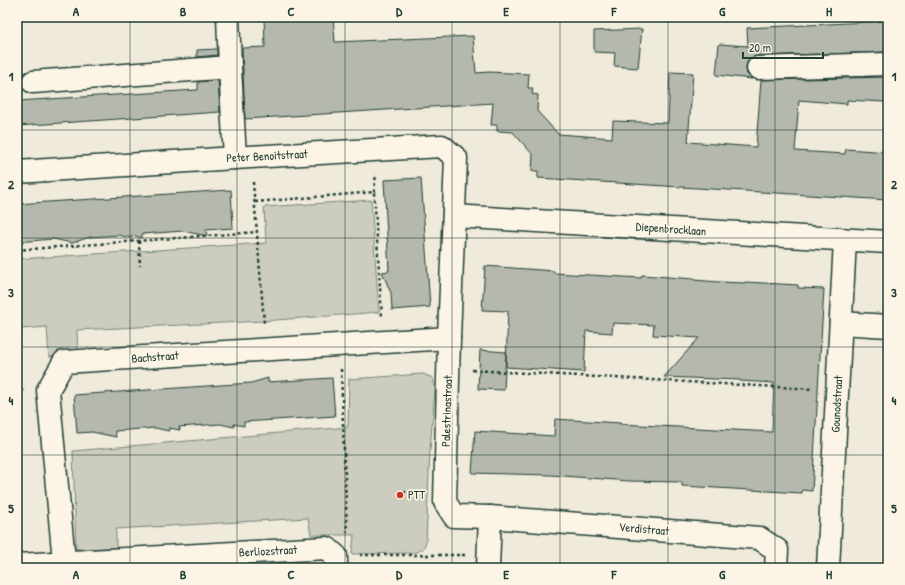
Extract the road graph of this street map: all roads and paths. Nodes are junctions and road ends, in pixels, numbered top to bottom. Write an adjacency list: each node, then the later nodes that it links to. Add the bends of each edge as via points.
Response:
1 (228, 17): 3 (street)
2 (888, 64): 4 (street)
3 (230, 67): 5 (street); 6 (street)
4 (758, 68)
5 (33, 82)
6 (243, 157): 7 (street, Peter Benoitstraat); 8 (path); 9 (street, Peter Benoitstraat, via 442,146 456,158)
7 (17, 172)
8 (255, 202): 10 (path); 20 (path, via 374,192)
9 (454, 216): 11 (street, Diepenbrocklaan); 19 (street, Palestrinastraat)
10 (257, 232): 12 (path); 16 (path)
11 (845, 240): 13 (street, Diepenbrocklaan); 17 (street, Gounodstraat)
12 (139, 241): 14 (path); 15 (path)
13 (888, 242)
14 (17, 250)
15 (140, 266)
16 (264, 323)
17 (841, 323): 18 (street); 23 (street, Gounodstraat)
18 (888, 326)
19 (449, 338): 20 (street, Bachstraat); 22 (street, Palestrinastraat)
20 (384, 342): 21 (street, Bachstraat)
21 (340, 345): 25 (path); 26 (street, Bachstraat, via 64,362 48,390)
22 (448, 368): 23 (path); 24 (street, Palestrinastraat, via 444,502 454,516)
23 (837, 390): 30 (street, Gounodstraat)
24 (490, 517): 27 (street); 29 (street, Verdistraat, via 759,538 777,550)
25 (340, 560): 26 (street, Berliozstraat, via 327,548); 27 (path)
26 (64, 561): 28 (street, Berliozstraat)
27 (488, 561)
28 (17, 565)
29 (776, 568)
30 (828, 568)

